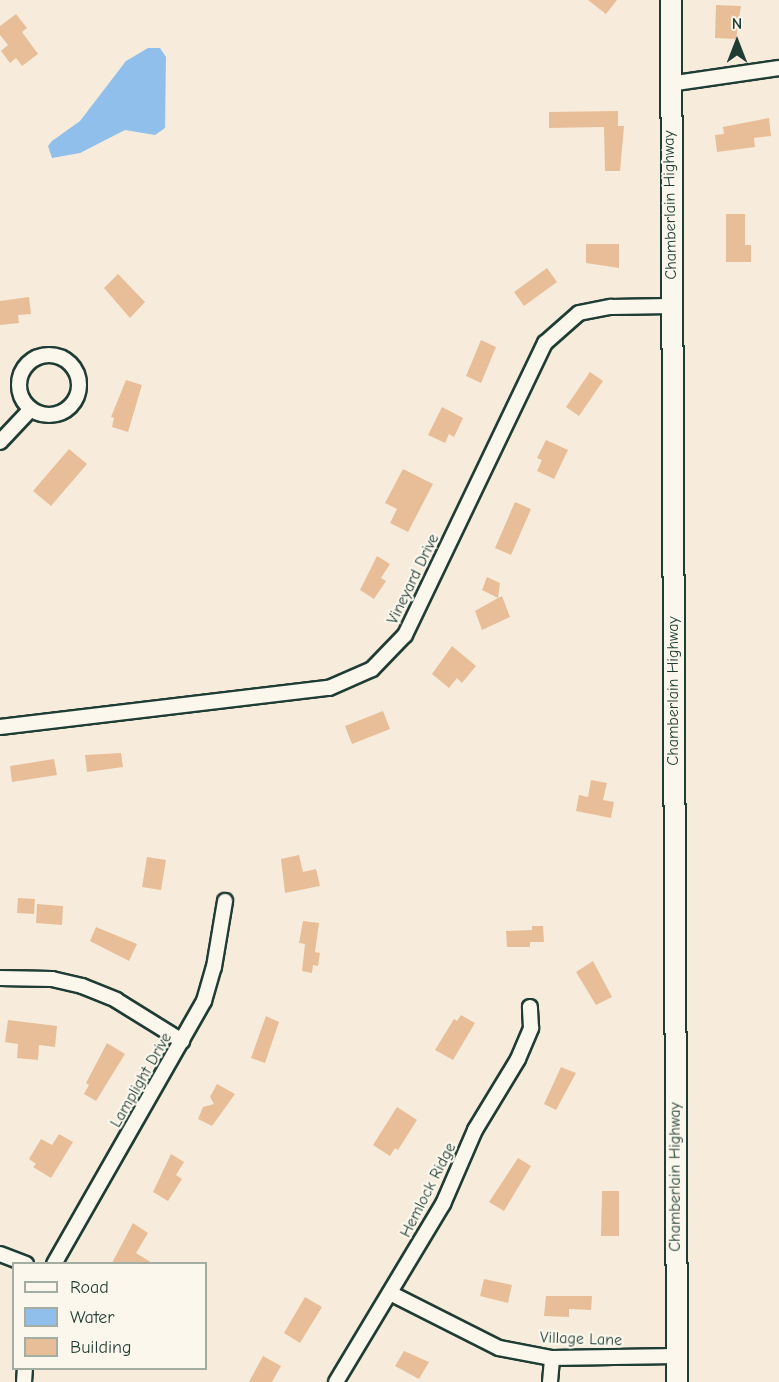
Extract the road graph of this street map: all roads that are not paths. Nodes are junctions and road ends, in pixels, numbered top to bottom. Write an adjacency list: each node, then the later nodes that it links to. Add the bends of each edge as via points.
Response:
1 (671, 0): 3 (main road, Chamberlain Highway)
2 (779, 68): 3 (street)
3 (669, 84): 4 (main road, Chamberlain Highway)
4 (672, 306): 7 (street, Vineyard Drive, via 611,307 579,314 545,344 405,635 372,669 329,688); 16 (main road, Chamberlain Highway)
5 (31, 410): 5 (street, via 53,416 73,404 79,381 68,361 45,355 25,367 19,390); 6 (street)
6 (0, 442)
7 (0, 727)
8 (225, 901): 11 (street, Lamplight Drive, via 204,1001)
9 (0, 978): 11 (street, via 52,979 82,986 116,1000)
10 (530, 1007): 15 (street, Hemlock Ridge, via 531,1028 518,1059 475,1130 442,1204)
11 (182, 1041): 14 (street, Lamplight Drive)
12 (0, 1254): 13 (street)
13 (23, 1262)
14 (55, 1262)
15 (390, 1293): 17 (street, Village Lane, via 499,1348); 18 (street, Hemlock Ridge)
16 (676, 1356): 17 (street, Village Lane); 20 (main road, Chamberlain Highway)
17 (552, 1358): 19 (street)
18 (336, 1382)
19 (550, 1382)
20 (676, 1382)

